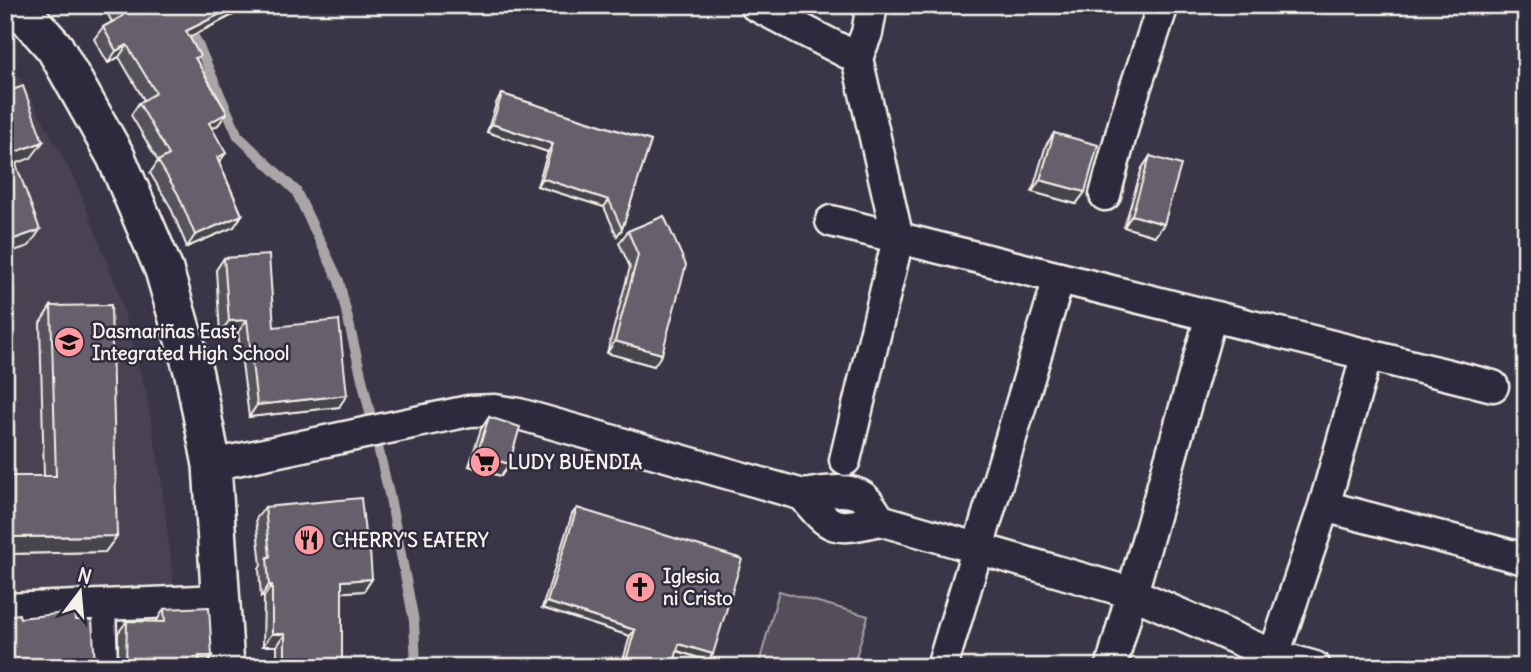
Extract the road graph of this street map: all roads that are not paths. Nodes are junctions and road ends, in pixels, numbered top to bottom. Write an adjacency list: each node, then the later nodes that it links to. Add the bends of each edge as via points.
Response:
1 (17, 5): 14 (street, via 55,48 116,157 164,270 194,374)
2 (755, 5): 5 (street)
3 (872, 5): 5 (street)
4 (1163, 5): 6 (street)
5 (857, 58): 8 (street)
6 (1105, 195)
7 (831, 221): 8 (street)
8 (898, 239): 9 (street); 13 (street)
9 (1059, 278): 10 (street); 16 (street)
10 (1211, 316): 11 (street); 18 (street)
11 (1367, 354): 12 (street); 15 (street)
12 (1493, 386)
13 (845, 460)
14 (212, 465): 16 (street, via 469,411 495,411 803,495 855,495 863,498 880,520); 19 (street)
15 (1324, 506): 17 (street); 22 (street)
16 (978, 548): 18 (street); 25 (street)
17 (1521, 558)
18 (1132, 593): 22 (street); 26 (street)
19 (222, 600): 20 (street); 24 (street)
20 (100, 607): 21 (street); 23 (street)
21 (5, 609)
22 (1271, 661): 27 (street)
23 (102, 667)
24 (225, 667)
25 (942, 667)
26 (1111, 667)
27 (1315, 667)

